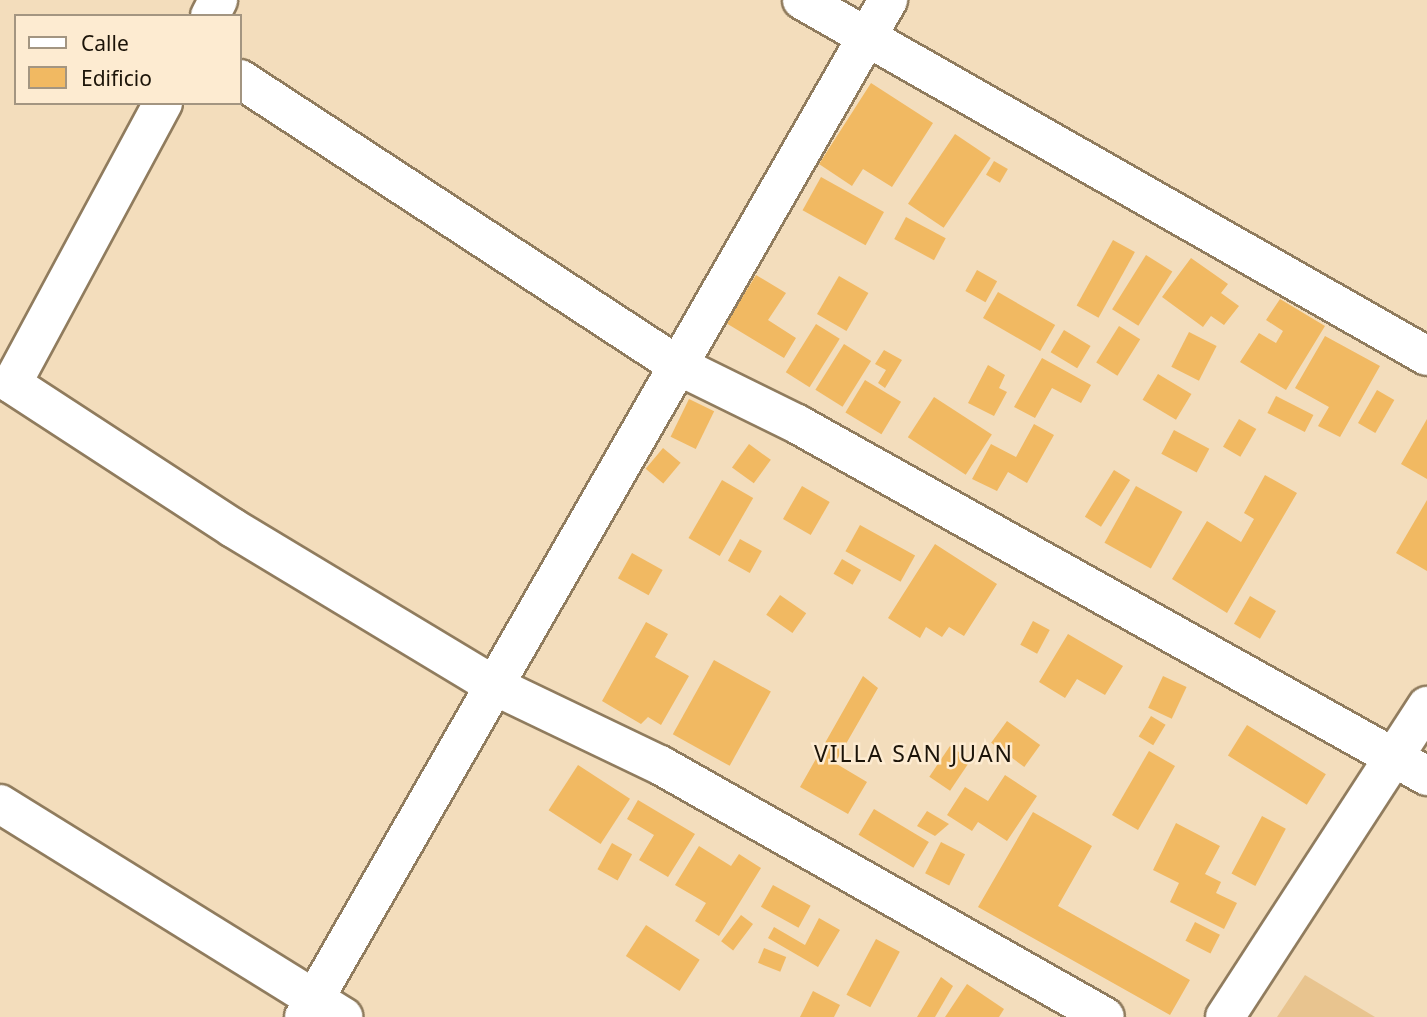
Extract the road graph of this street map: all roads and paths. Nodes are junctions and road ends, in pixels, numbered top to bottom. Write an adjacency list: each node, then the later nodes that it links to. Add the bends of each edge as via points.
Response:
1 (802, 0): 3 (street)
2 (888, 0): 3 (street)
3 (866, 40): 6 (street); 7 (street)
4 (242, 80): 7 (street)
5 (162, 105): 8 (street, via 12,384 233,528)
6 (1427, 356)
7 (677, 365): 8 (street); 10 (street, via 797,424)
8 (495, 686): 13 (street); 14 (street, via 660,765)
9 (1427, 706): 10 (street)
10 (1395, 756): 11 (street); 15 (street)
11 (1427, 776)
12 (0, 804): 13 (street)
13 (320, 1012)
14 (1105, 1017)
15 (1225, 1017)

